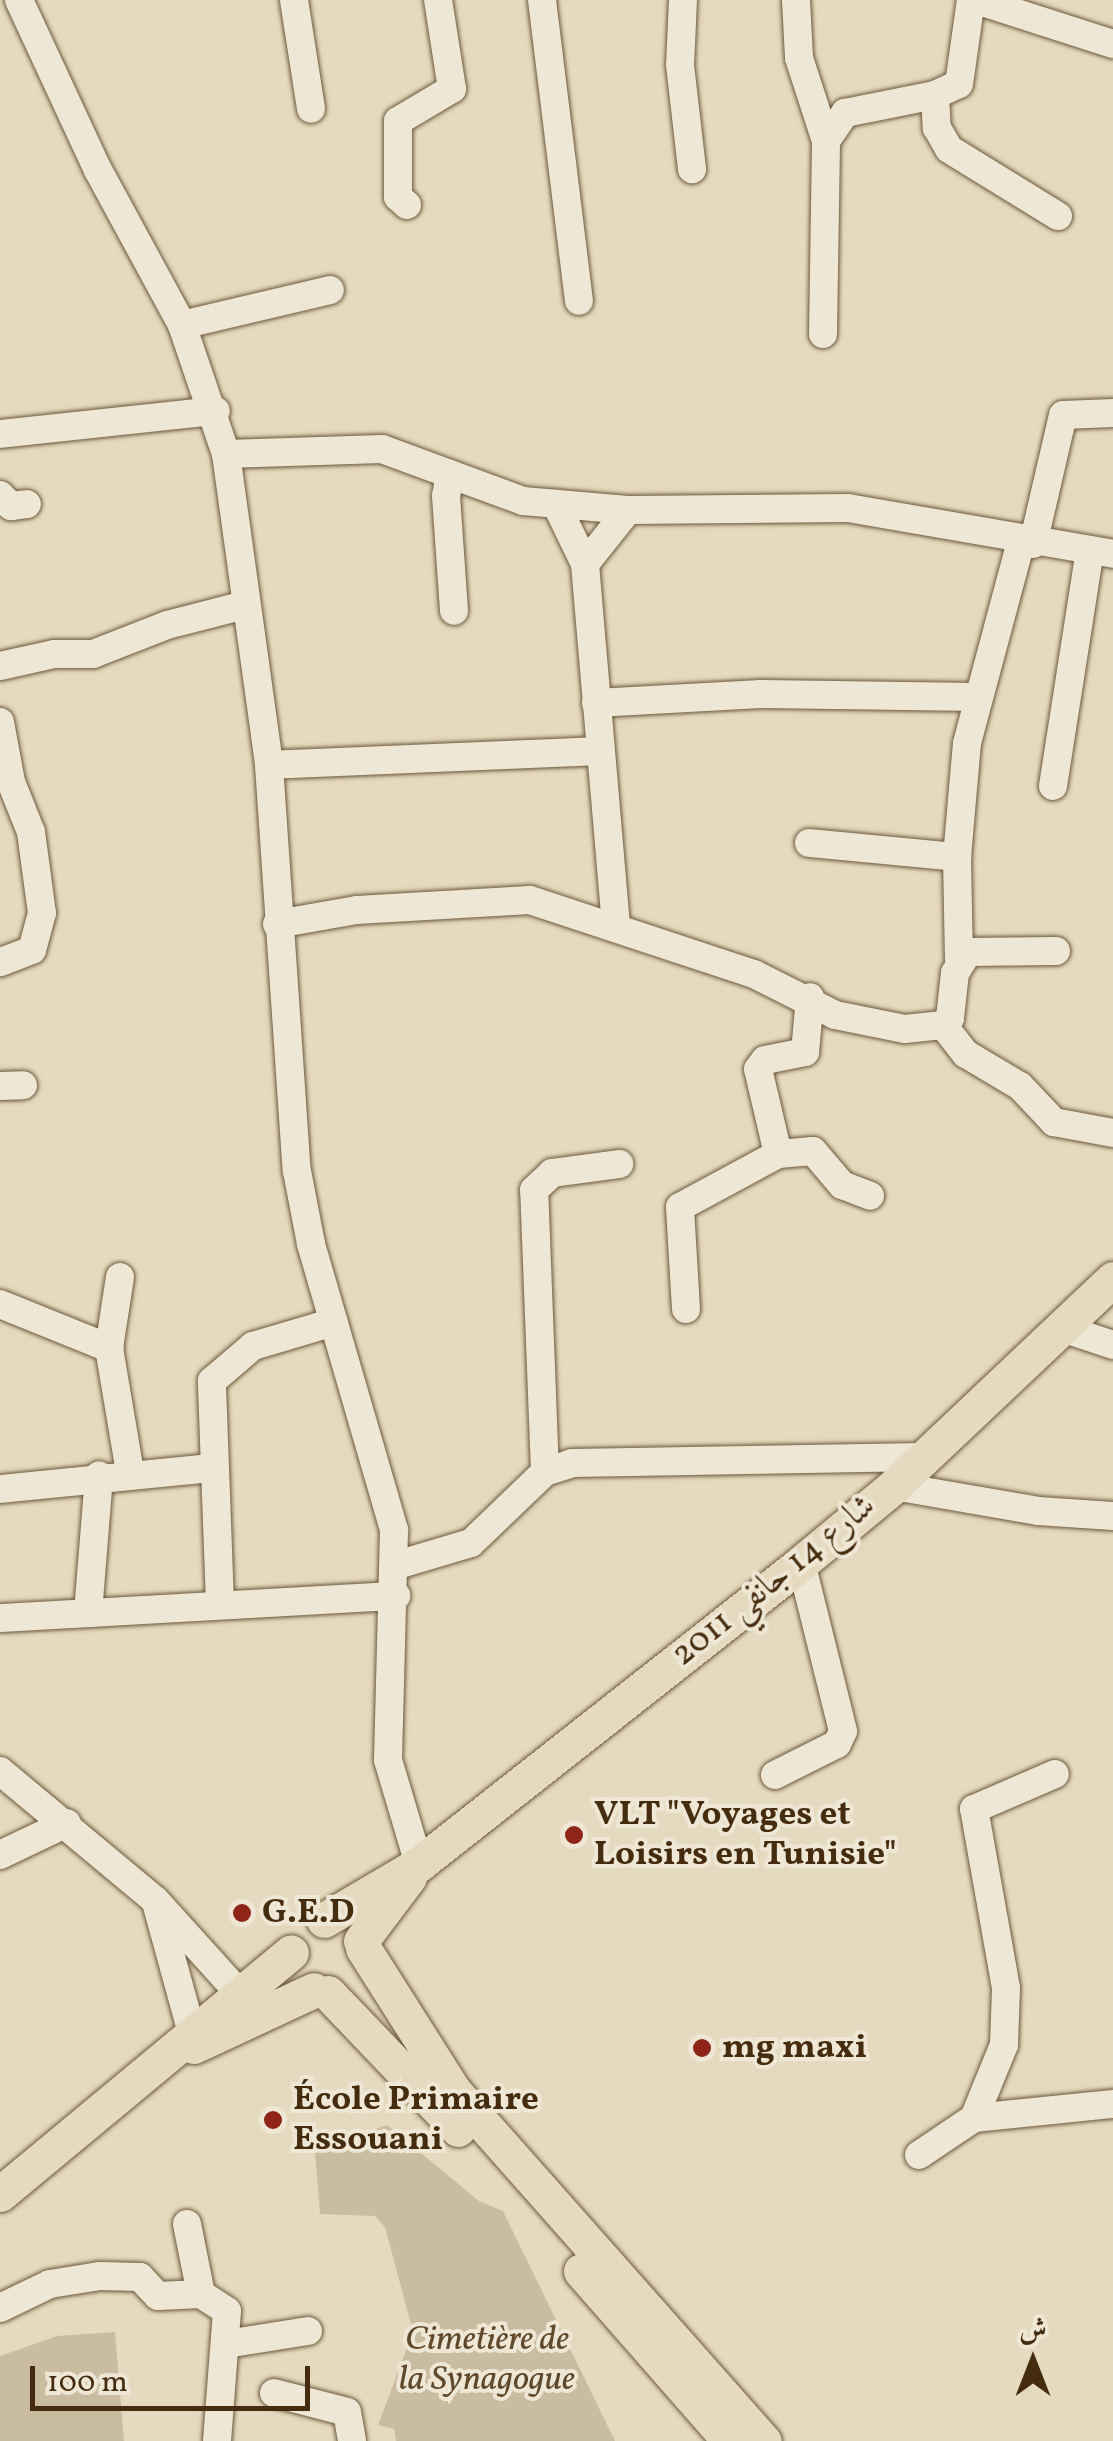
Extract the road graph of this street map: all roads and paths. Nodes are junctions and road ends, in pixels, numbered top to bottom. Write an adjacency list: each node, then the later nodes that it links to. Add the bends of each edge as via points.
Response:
1 (20, 0): 17 (street, via 98,170)
2 (294, 0): 10 (street)
3 (438, 0): 13 (street, via 452,89 398,121 398,197)
4 (542, 0): 16 (street)
5 (683, 0): 12 (street, via 680,64)
6 (796, 0): 11 (street, via 799,58)
7 (973, 0): 8 (street); 9 (street, via 959,84)
8 (1113, 44)
9 (936, 95): 11 (street, via 845,112); 14 (street, via 937,128 949,149)
10 (311, 108)
11 (826, 141): 18 (street)
12 (692, 169)
13 (407, 204)
14 (1058, 216)
15 (330, 290): 17 (street)
16 (580, 301)
17 (182, 325): 19 (street)
18 (823, 334)
19 (216, 411): 21 (street); 22 (street)
20 (1113, 413): 26 (street, via 1063,416)
21 (0, 434)
22 (226, 454): 23 (street, via 382,449); 29 (street)
23 (450, 474): 24 (street, via 522,501); 30 (street)
24 (556, 504): 25 (street); 28 (street)
25 (628, 510): 26 (street, via 848,508); 28 (street)
26 (1027, 543): 27 (street); 32 (street)
27 (1101, 553): 37 (street)
28 (585, 564): 33 (street)
29 (245, 605): 31 (street, via 166,625 94,654 54,654); 36 (street)
30 (454, 611)
31 (0, 666)
32 (978, 697): 33 (street, via 761,694); 39 (street)
33 (596, 703): 35 (street)
34 (0, 722): 44 (street, via 10,782 31,832 42,912 32,950)
35 (599, 752): 36 (street); 41 (street)
36 (270, 765): 40 (street)
37 (1054, 786)
38 (809, 842): 39 (street)
39 (957, 858): 43 (street)
40 (276, 924): 41 (street, via 497,899 552,905); 55 (street, via 296,1171)
41 (616, 926): 45 (street)
42 (1056, 951): 43 (street, via 981,949)
43 (959, 960): 46 (street)
44 (0, 962)
45 (810, 997): 46 (street, via 835,1015 878,1028); 48 (street, via 805,1052 765,1060 758,1069)
46 (944, 1025): 47 (street, via 966,1054 1020,1086 1054,1122)
47 (1113, 1134)
48 (778, 1154): 50 (street, via 814,1151 842,1185); 54 (street, via 680,1208)
49 (619, 1164): 62 (street, via 552,1173 534,1190)
50 (870, 1196)
51 (120, 1277): 58 (street)
52 (1113, 1279): 56 (main road, شارع 14 جانفي 2011)
53 (0, 1304): 58 (street)
54 (686, 1309)
55 (334, 1322): 60 (street, via 253,1346 218,1372 208,1400); 68 (street, via 387,1493)
56 (1062, 1328): 57 (street); 59 (main road, شارع 14 جانفي 2011)
57 (1113, 1345)
58 (109, 1348): 61 (street)
59 (922, 1457): 62 (street, via 596,1460); 64 (main road, شارع 14 جانفي 2011)
60 (212, 1468): 61 (street); 70 (street)
61 (130, 1472): 63 (street)
62 (545, 1472): 68 (street, via 471,1543)
63 (98, 1475): 65 (street); 72 (street)
64 (894, 1486): 66 (street, via 1038,1511); 67 (main road, شارع 14 جانفي 2011)
65 (0, 1489)
66 (1113, 1516)
67 (801, 1563): 76 (street, via 844,1731 837,1744); 79 (main road, شارع 14 جانفي 2011)
68 (397, 1565): 69 (street)
69 (396, 1596): 70 (street); 79 (street, via 388,1760)
70 (220, 1604): 72 (street)
71 (0, 1610): 73 (street)
72 (88, 1613): 73 (street)
73 (0, 1618)
74 (0, 1771): 77 (street)
75 (1055, 1774): 90 (street, via 974,1809 1008,2017 994,2077)
76 (775, 1775)
77 (67, 1823): 78 (street); 80 (street)
78 (0, 1855)
79 (419, 1864): 81 (main road, شارع 14 جانفي 2011); 82 (main road, شارع 14 جانفي 2011)
80 (156, 1900): 85 (street); 86 (street)
81 (324, 1920): 82 (main road, via 346,1925); 83 (main road, via 302,1930)
82 (362, 1945): 84 (main road, via 356,1978); 88 (main road)
83 (291, 1952): 84 (main road, via 296,1975); 85 (main road)
84 (321, 1991): 87 (main road); 88 (main road)
85 (239, 1993): 86 (main road)
86 (192, 2033): 87 (main road)
87 (166, 2059): 92 (main road)
88 (443, 2096): 96 (main road)
89 (1113, 2104): 90 (street)
90 (974, 2118): 91 (street)
91 (919, 2156)
92 (0, 2194)
93 (187, 2224): 94 (street)
94 (201, 2294): 95 (street, via 158,2296 140,2276 100,2276 50,2284); 98 (street, via 227,2310)
95 (0, 2308)
96 (630, 2309): 102 (main road); 103 (main road)
97 (308, 2331): 98 (street)
98 (226, 2344): 100 (street)
99 (274, 2393): 101 (street, via 347,2412)
100 (216, 2441)
101 (352, 2441)
102 (730, 2441)
103 (764, 2441)

